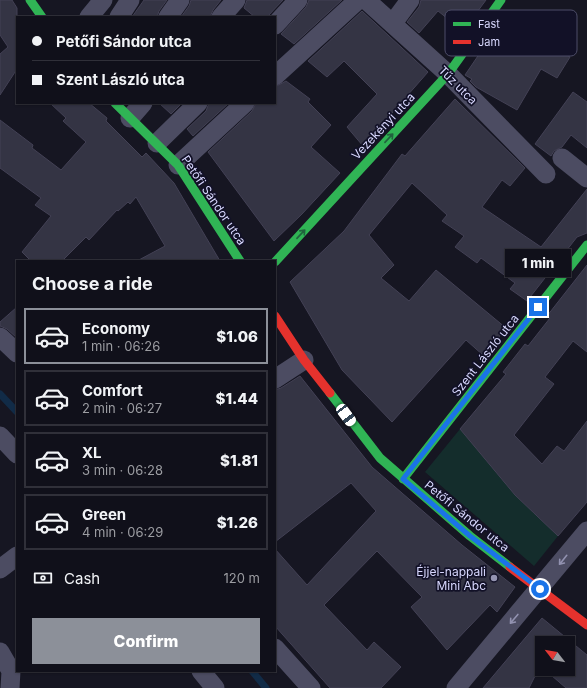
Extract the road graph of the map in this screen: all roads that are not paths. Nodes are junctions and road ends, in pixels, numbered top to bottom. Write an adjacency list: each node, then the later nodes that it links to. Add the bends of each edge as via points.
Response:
1 (103, 0): 13 (street)
2 (130, 0): 14 (street)
3 (180, 0): 15 (street)
4 (236, 0): 16 (street)
5 (298, 0): 18 (street)
6 (358, 0): 21 (street)
7 (366, 0): 17 (street, Tűz utca)
8 (410, 0): 17 (street)
9 (501, 0): 11 (street, Vezekényi utca)
10 (31, 1): 12 (street)
11 (494, 10)
12 (41, 16)
13 (90, 16)
14 (120, 16)
15 (169, 16)
16 (222, 16)
17 (393, 23): 20 (street, Tűz utca)
18 (276, 24)
19 (461, 56): 20 (street, Vezekényi utca)
20 (448, 74): 30 (street, Tűz utca); 34 (street, Vezekényi utca, one-way to 20)
21 (276, 75)
22 (116, 104): 26 (street, Petőfi Sándor utca)
23 (142, 104): 26 (street)
24 (197, 104): 27 (street)
25 (244, 104): 29 (street)
26 (130, 118): 27 (street, Petőfi Sándor utca)
27 (157, 143): 29 (street, Petőfi Sándor utca)
28 (562, 158): 31 (street)
29 (178, 165): 33 (street, Petőfi Sándor utca)
30 (546, 174)
31 (587, 178)
32 (587, 245): 42 (street, Szent László utca)
33 (239, 260)
34 (276, 261)
35 (276, 318): 38 (street, Petőfi Sándor utca)
36 (0, 337): 37 (street)
37 (16, 352)
38 (304, 360): 39 (street); 42 (street, Petőfi Sándor utca, via 380,458)
39 (276, 378)
40 (0, 436): 41 (street)
41 (16, 453)
42 (403, 479): 46 (street, Petőfi Sándor utca, via 470,536)
43 (587, 531): 46 (street, one-way to 46)
44 (16, 557): 45 (street)
45 (0, 569)
46 (540, 589): 47 (street, Petőfi Sándor utca); 54 (street, one-way to 54)
47 (587, 626)
48 (276, 649): 53 (street)
49 (0, 652): 51 (street, via 11,671)
50 (202, 672): 52 (street)
51 (10, 688)
52 (215, 688)
53 (311, 688)
54 (456, 688)

